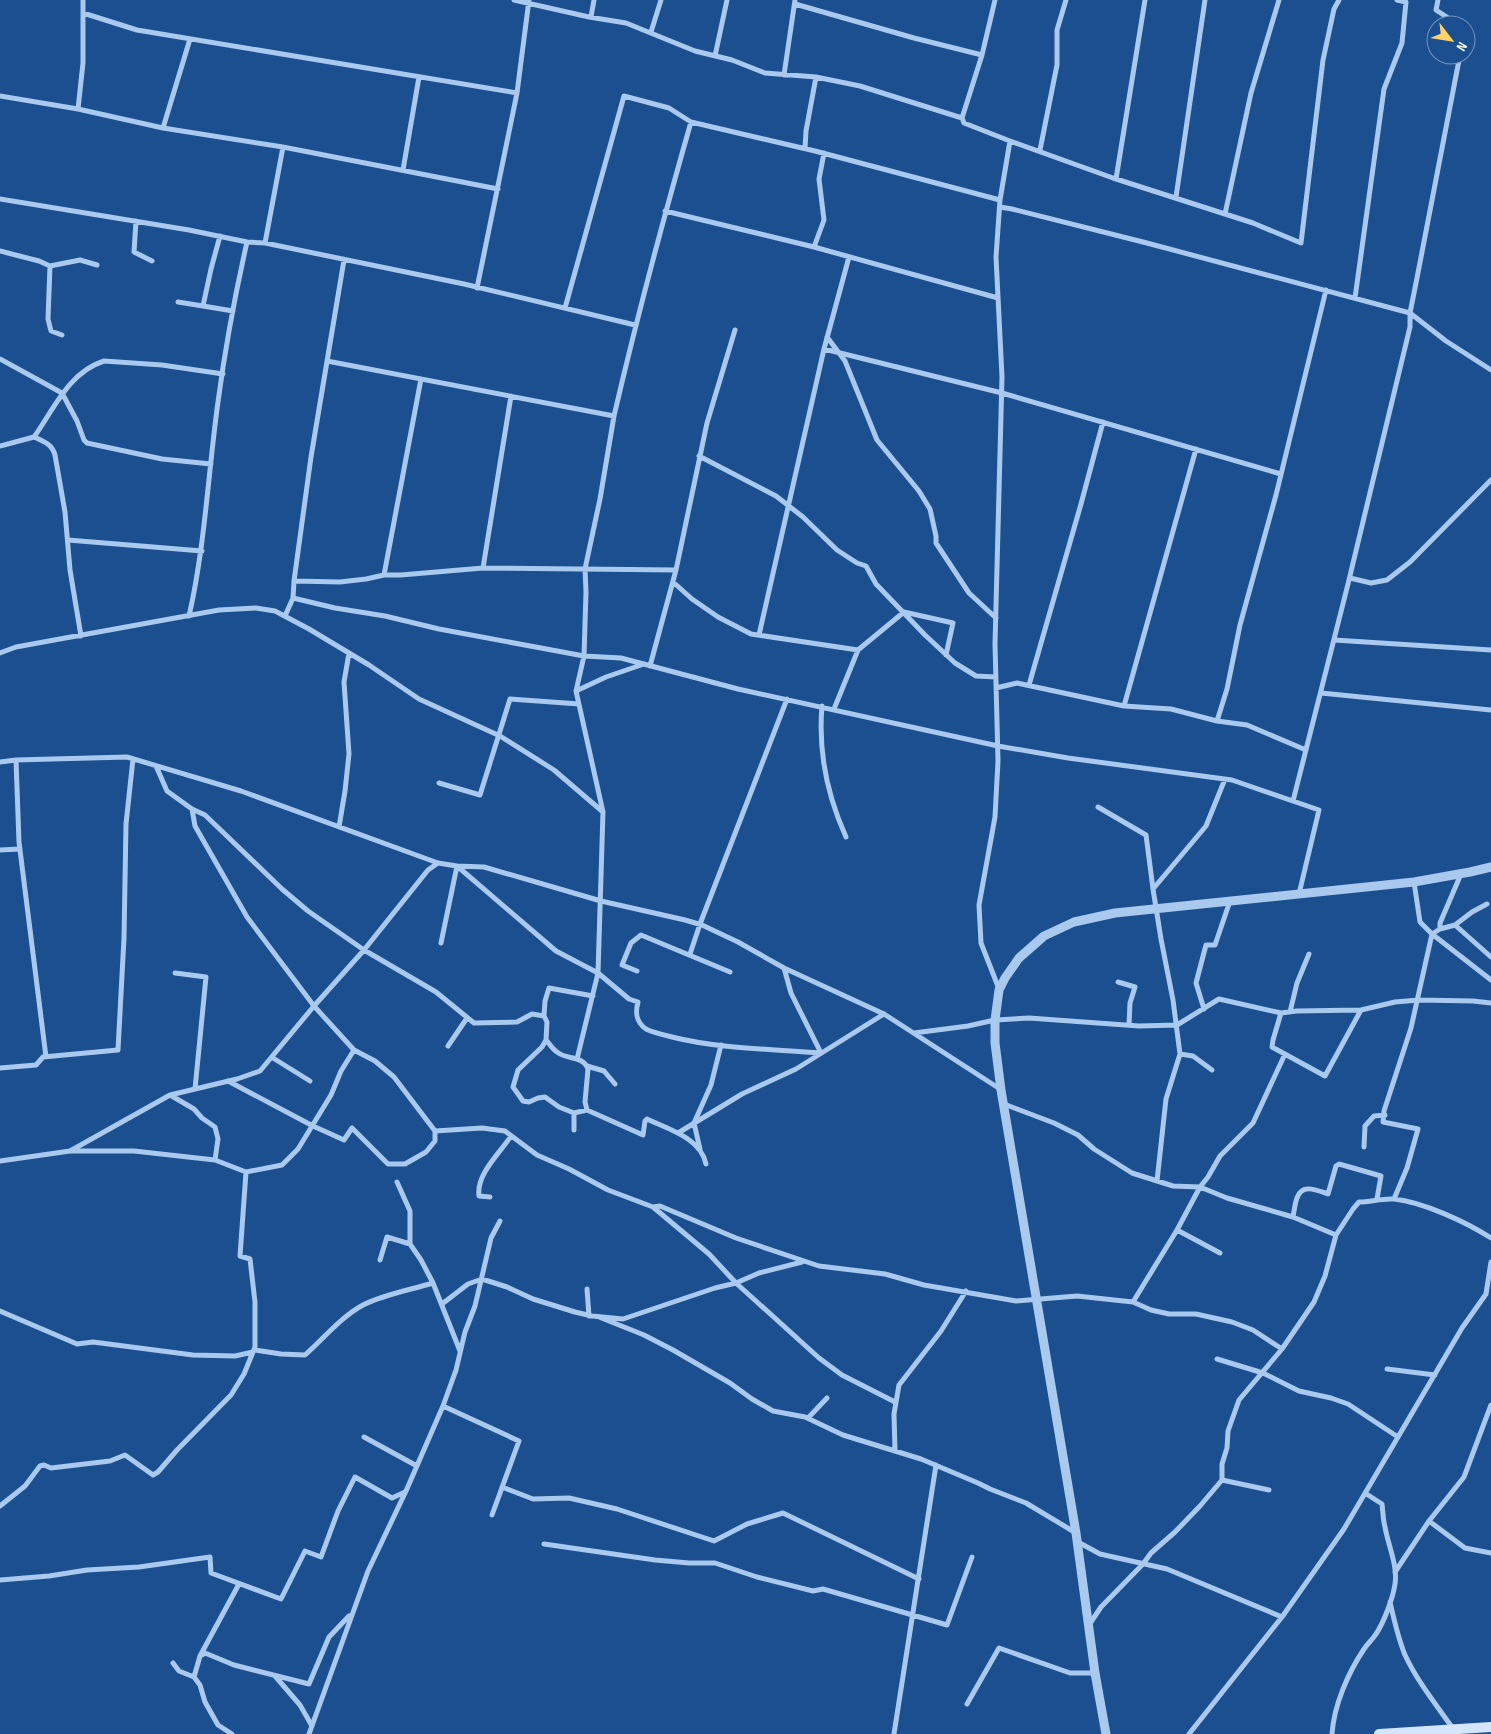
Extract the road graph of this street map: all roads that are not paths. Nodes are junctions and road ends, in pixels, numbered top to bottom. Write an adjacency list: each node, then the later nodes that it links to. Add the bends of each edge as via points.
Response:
1 (83, 0): 16 (street)
2 (514, 0): 14 (street)
3 (594, 0): 18 (street)
4 (661, 0): 19 (street)
5 (727, 0): 22 (street)
6 (996, 0): 21 (street)
7 (1066, 0): 36 (street, via 1057,30 1057,65)
8 (1145, 0): 39 (street)
9 (1205, 0): 41 (street)
10 (1279, 0): 46 (street, via 1251,93)
11 (1339, 0): 46 (street, via 1334,9 1323,60 1300,243)
12 (1398, 0): 61 (street, via 1406,2 1402,43 1384,89)
13 (1438, 0): 17 (street, via 1436,10)
14 (529, 2): 18 (street); 27 (street)
15 (795, 2): 21 (street); 24 (street)
16 (83, 14): 20 (street, via 136,30); 29 (street, via 83,63)
17 (1444, 15)
18 (591, 18): 19 (street, via 626,23)
19 (651, 32): 22 (street)
20 (190, 39): 25 (street); 32 (street)
21 (982, 55): 30 (street)
22 (715, 56): 24 (street, via 765,73)
23 (1458, 65): 66 (street)
24 (784, 75): 26 (street)
25 (419, 77): 27 (street); 38 (street)
26 (816, 77): 30 (street, via 860,86); 35 (street)
27 (516, 92): 40 (street)
28 (0, 96): 29 (street)
29 (78, 109): 32 (street)
30 (962, 118): 33 (street, via 964,123)
31 (691, 122): 35 (street); 45 (street); 64 (street, via 669,108 624,96)
32 (163, 128): 34 (street)
33 (1010, 141): 36 (street); 43 (street)
34 (283, 147): 38 (street); 50 (street)
35 (805, 148): 37 (street)
36 (1040, 150): 39 (street)
37 (824, 153): 43 (street); 51 (street, via 819,179 824,220)
38 (403, 170): 40 (street)
39 (1116, 178): 41 (street)
40 (498, 189): 58 (street)
41 (1176, 197): 46 (street)
42 (0, 199): 47 (street)
43 (1000, 200): 44 (street)
44 (1000, 208): 59 (street); 60 (street, via 996,257)
45 (665, 211): 51 (street); 67 (street)
46 (1225, 214)
47 (136, 222): 48 (street); 55 (street, via 134,252)
48 (220, 236): 49 (street); 63 (street)
49 (248, 242): 50 (street); 65 (street)
50 (265, 242): 54 (street)
51 (814, 247): 53 (street)
52 (0, 251): 57 (street)
53 (849, 257): 60 (street); 70 (street)
54 (344, 260): 58 (street); 74 (street)
55 (152, 261)
56 (97, 265): 57 (street, via 80,260)
57 (50, 266): 69 (street, via 48,320 51,331)
58 (477, 288): 64 (street)
59 (1326, 290): 61 (street); 88 (street)
60 (998, 298): 79 (street)
61 (1355, 298): 66 (street)
62 (178, 302): 63 (street)
63 (203, 306): 65 (street)
64 (564, 308): 67 (street)
65 (234, 311): 76 (street)
66 (1410, 313): 75 (street); 97 (street, via 1410,327)
67 (635, 325): 81 (street)
68 (735, 330): 86 (street)
69 (62, 334)
70 (828, 337): 71 (street); 72 (street)
71 (824, 349): 72 (street); 90 (street)
72 (838, 352): 79 (street); 104 (street, via 845,361 878,440 930,509 936,544 969,593)
73 (0, 359): 78 (street)
74 (327, 361): 77 (street); 98 (street)
75 (1491, 370)
76 (223, 374): 78 (street, via 104,361 90,366); 87 (street)
77 (421, 379): 80 (street); 96 (street)
78 (62, 393): 83 (street); 87 (street, via 87,443 162,459)
79 (1002, 393): 82 (street); 104 (street)
80 (511, 396): 81 (street); 93 (street)
81 (614, 416): 94 (street)
82 (1103, 422): 85 (street); 117 (street)
83 (34, 437): 84 (street); 91 (street, via 54,449)
84 (0, 446)
85 (1196, 448): 88 (street); 124 (street)
86 (699, 456): 90 (street); 95 (street)
87 (210, 464): 92 (street)
88 (1281, 474): 127 (street)
89 (1491, 480): 97 (street, via 1410,562 1386,580 1371,583)
90 (789, 506): 101 (street, via 837,550 866,566 876,584); 105 (street)
91 (68, 540): 92 (street); 106 (street)
92 (202, 551): 102 (street)
93 (483, 568): 94 (street); 96 (street)
94 (585, 569): 95 (street); 113 (street)
95 (676, 570): 99 (street)
96 (384, 574): 98 (street, via 340,582)
97 (1350, 578): 107 (street)
98 (294, 581): 100 (street)
99 (673, 582): 105 (street, via 718,617); 115 (street)
100 (293, 598): 103 (street); 113 (street)
101 (904, 612): 108 (street); 112 (street); 112 (street, via 953,623)
102 (189, 616): 103 (street, via 256,608); 106 (street)
103 (285, 616): 111 (street)
104 (996, 618): 116 (street)
105 (759, 635): 108 (street)
106 (80, 636): 110 (street, via 16,647)
107 (1334, 640): 109 (street); 120 (street)
108 (858, 650): 125 (street)
109 (1491, 650)
110 (0, 653)
111 (348, 653): 128 (street, via 419,699); 141 (street, via 344,682 349,754)
112 (946, 655): 116 (street, via 976,676)
113 (584, 656): 114 (street, via 621,658); 119 (street)
114 (644, 664): 115 (street); 119 (street)
115 (650, 666): 121 (street)
116 (996, 677): 118 (street)
117 (1028, 686): 118 (street, via 1017,683); 124 (street)
118 (996, 688): 129 (street)
119 (576, 692): 122 (street)
120 (1321, 693): 126 (street); 130 (street)
121 (787, 699): 123 (street); 156 (street)
122 (579, 704): 128 (street, via 510,699); 140 (street)
123 (822, 706): 125 (street); 142 (street, via 823,766)
124 (1124, 706): 127 (street, via 1171,709)
125 (834, 709): 129 (street)
126 (1491, 710)
127 (1217, 720): 130 (street, via 1247,725)
128 (499, 735): 136 (street, via 480,795); 140 (street, via 554,770)
129 (998, 746): 135 (street); 172 (street, via 995,817 979,904 981,943)
130 (1306, 750): 137 (street)
131 (133, 759): 132 (street); 134 (street); 195 (street, via 126,824 118,1050)
132 (16, 760): 133 (street); 143 (street)
133 (0, 762)
134 (156, 766): 139 (street, via 167,791); 141 (street, via 242,791)
135 (1225, 779): 137 (street); 150 (street, via 1206,826)
136 (439, 783)
137 (1293, 801): 151 (street, via 1319,810)
138 (1098, 807): 150 (street, via 1146,835)
139 (192, 809): 161 (street, via 205,815 308,911); 176 (street, via 195,826 247,917)
140 (603, 812): 152 (street)
141 (339, 827): 145 (street)
142 (846, 837)
143 (20, 849): 144 (street); 195 (street)
144 (0, 850)
145 (438, 863): 146 (street); 161 (street, via 428,870)
146 (458, 866): 152 (street, via 484,867); 160 (street); 169 (street, via 556,951)
147 (1491, 867): 148 (street)
148 (1461, 874): 149 (street); 158 (street)
149 (1414, 882): 151 (street); 159 (street, via 1420,922)
150 (1153, 889): 155 (street)
151 (1299, 894): 153 (street)
152 (600, 900): 156 (street); 169 (street)
153 (1230, 902): 155 (street); 177 (street, via 1216,946 1206,945 1196,983)
154 (1487, 904): 157 (street)
155 (1156, 909): 172 (street, via 1074,922 1044,936 1019,958); 186 (street)
156 (700, 924): 162 (street); 165 (street)
157 (1455, 926): 158 (street); 164 (street)
158 (1440, 929): 159 (street)
159 (1432, 934): 170 (street); 174 (street)
160 (441, 942)
161 (364, 950): 176 (street); 183 (street, via 436,992)
162 (690, 954): 166 (street, via 641,935 632,943 622,965); 167 (street)
163 (1309, 954): 179 (street)
164 (1491, 957)
165 (784, 968): 181 (street); 192 (street, via 791,993)
166 (637, 971)
167 (730, 972)
168 (175, 973): 204 (street, via 206,977)
169 (598, 973): 173 (street); 189 (street, via 629,999 638,1002 637,1020 646,1028 683,1040)
170 (1491, 980)
171 (1118, 982): 185 (street, via 1135,987)
172 (999, 990): 184 (street)
173 (593, 996): 182 (street, via 549,988); 197 (street)
174 (1419, 1000): 175 (street); 178 (street); 210 (street)
175 (1491, 1003)
176 (314, 1006): 191 (street); 196 (street)
177 (1204, 1008): 180 (street, via 1219,999); 186 (street)
178 (1361, 1010): 179 (street); 194 (street, via 1325,1076)
179 (1290, 1012): 180 (street)
180 (1281, 1013): 194 (street, via 1272,1043 1274,1048)
181 (884, 1014): 187 (street); 192 (street)
182 (544, 1016): 183 (street, via 532,1014 517,1022 494,1024 474,1023); 188 (street)
183 (467, 1018): 190 (street)
184 (995, 1020): 185 (street, via 1029,1018); 187 (street); 205 (street)
185 (1129, 1025): 186 (street)
186 (1177, 1025): 193 (street)
187 (913, 1033): 205 (street)
188 (546, 1040): 197 (street, via 557,1053); 209 (street, via 518,1070 513,1087 523,1101 545,1097)
189 (721, 1045): 192 (street); 211 (street, via 711,1085)
190 (448, 1046)
191 (354, 1050): 212 (street); 214 (street, via 375,1061 394,1077)
192 (821, 1053): 211 (street)
193 (1180, 1054): 200 (street, via 1193,1056); 224 (street, via 1166,1099)
194 (1285, 1054): 226 (street, via 1253,1123 1220,1156)
195 (46, 1057): 199 (street, via 36,1065)
196 (272, 1058): 201 (street); 202 (street, via 260,1071)
197 (577, 1059): 198 (street)
198 (587, 1066): 203 (street, via 604,1071); 208 (street, via 585,1102)
199 (0, 1068)
200 (1212, 1070)
201 (310, 1080)
202 (228, 1081): 204 (street); 212 (street)
203 (615, 1084)
204 (195, 1089): 206 (street)
205 (1001, 1090): 207 (street)
206 (170, 1095): 219 (street); 220 (street, via 215,1126 218,1139)
207 (1004, 1104): 224 (street, via 1078,1135 1132,1174); 247 (street)
208 (588, 1110): 209 (street); 215 (street, via 643,1135 647,1119)
209 (574, 1113): 213 (street)
210 (1384, 1115): 217 (street, via 1374,1116 1365,1126); 229 (street, via 1383,1122 1418,1129)
211 (694, 1123): 215 (street); 218 (street)
212 (313, 1126): 214 (street, via 344,1140 352,1128 388,1164 405,1164 426,1152 435,1141); 223 (street, via 298,1150 282,1165)
213 (574, 1130)
214 (435, 1131): 216 (street, via 482,1128 505,1131)
215 (678, 1133): 218 (street)
216 (512, 1136): 227 (street, via 478,1188 479,1196); 230 (street, via 537,1155 608,1190)
217 (1364, 1147)
218 (700, 1149): 222 (street)
219 (70, 1151): 220 (street, via 134,1152); 221 (street)
220 (215, 1160): 223 (street)
221 (0, 1161)
222 (706, 1164)
223 (246, 1172): 254 (street, via 240,1256 250,1259 256,1320)
224 (1156, 1181): 226 (street, via 1173,1186)
225 (397, 1182): 236 (street, via 410,1211)
226 (1200, 1187): 231 (street); 233 (street)
227 (490, 1197)
228 (1377, 1199): 229 (street); 231 (street, via 1381,1176 1339,1164 1328,1194 1304,1189 1296,1198); 234 (street, via 1359,1202)
229 (1394, 1199): 235 (street, via 1453,1218)
230 (653, 1207): 239 (street, via 660,1206); 243 (street, via 709,1254)
231 (1293, 1217): 234 (street)
232 (500, 1222): 241 (street, via 491,1238)
233 (1177, 1230): 237 (street); 248 (street)
234 (1336, 1236): 253 (street, via 1314,1302)
235 (1491, 1238)
236 (410, 1244): 238 (street, via 387,1237); 242 (street)
237 (1220, 1253)
238 (380, 1260)
239 (803, 1262): 243 (street, via 759,1273); 245 (street, via 885,1274 924,1285)
240 (1491, 1262): 246 (street)
241 (482, 1279): 249 (street, via 468,1284); 251 (street); 255 (street)
242 (433, 1283): 249 (street); 254 (street, via 362,1306 305,1355)
243 (736, 1283): 252 (street, via 623,1319); 261 (street, via 819,1358 842,1375)
244 (587, 1288): 251 (street)
245 (966, 1291): 247 (street, via 1016,1301); 261 (street, via 899,1385)
246 (1489, 1295): 259 (street, via 1462,1328)
247 (1035, 1300): 248 (street, via 1077,1296); 278 (street)
248 (1133, 1302): 253 (street, via 1160,1312 1196,1314 1232,1322 1253,1330)
249 (442, 1304): 255 (street)
250 (0, 1312): 254 (street, via 76,1344 93,1342 193,1355 235,1356)
251 (589, 1316): 252 (street)
252 (600, 1317): 264 (street, via 673,1350 773,1411)
253 (1282, 1349): 258 (street)
254 (254, 1350): 275 (street, via 231,1395 158,1472 153,1475 125,1455 102,1462 51,1468 44,1465 22,1489)
255 (460, 1351): 263 (street)
256 (1217, 1359): 258 (street)
257 (1387, 1368): 259 (street)
258 (1263, 1373): 266 (street, via 1299,1391 1348,1404); 270 (street, via 1239,1400 1228,1431)
259 (1435, 1375): 266 (street)
260 (827, 1398): 264 (street)
261 (896, 1402): 267 (street)
262 (1491, 1405): 277 (street, via 1464,1477)
263 (443, 1406): 269 (street); 271 (street, via 519,1441)
264 (808, 1418): 267 (street, via 843,1436)
265 (364, 1437): 269 (street)
266 (1398, 1437): 274 (street)
267 (895, 1451): 268 (street)
268 (936, 1465): 278 (street, via 1026,1503); 284 (street)
269 (417, 1466): 273 (street)
270 (1222, 1480): 272 (street); 282 (street)
271 (502, 1487): 276 (street); 284 (street, via 533,1499 569,1498 616,1509 714,1541 783,1512)
272 (1269, 1490)
273 (406, 1491): 286 (street, via 392,1498 355,1477 338,1510 321,1557 305,1551 281,1599); 288 (street)
274 (1365, 1493): 283 (street, via 1382,1504); 290 (street, via 1344,1529)
275 (0, 1506)
276 (492, 1514)
277 (1429, 1521): 280 (street, via 1465,1548); 283 (street)
278 (1076, 1537): 282 (street, via 1100,1554); 291 (street)
279 (544, 1544): 289 (street, via 655,1560 715,1563 757,1577 813,1591 823,1589)
280 (1491, 1553)
281 (972, 1557): 289 (street, via 947,1625)
282 (1143, 1564): 290 (street, via 1167,1569); 291 (street, via 1101,1607)
283 (1395, 1572): 287 (street)
284 (919, 1579): 289 (street)
285 (0, 1580): 286 (street, via 210,1558 211,1573)
286 (239, 1584): 292 (street)
287 (1390, 1602): 300 (street, via 1405,1656); 306 (street, via 1376,1634 1352,1671 1333,1719)
288 (351, 1614): 295 (street, via 329,1637 309,1684); 298 (street)
289 (913, 1615): 303 (street)
290 (1282, 1617): 305 (street)
291 (1088, 1626): 294 (street)
292 (200, 1656): 295 (street, via 205,1653); 296 (street)
293 (172, 1663): 296 (street, via 179,1671)
294 (1095, 1673): 297 (street, via 1070,1673 999,1648); 304 (street)
295 (275, 1676): 298 (street, via 300,1705)
296 (194, 1677): 301 (street, via 218,1725)
297 (967, 1704)
298 (312, 1726): 302 (street)
299 (1491, 1727): 300 (main road)
300 (1454, 1730): 307 (main road)
301 (232, 1734)
302 (309, 1734)
303 (894, 1734)
304 (1106, 1734)
305 (1189, 1734)
306 (1332, 1734)
307 (1379, 1734)

